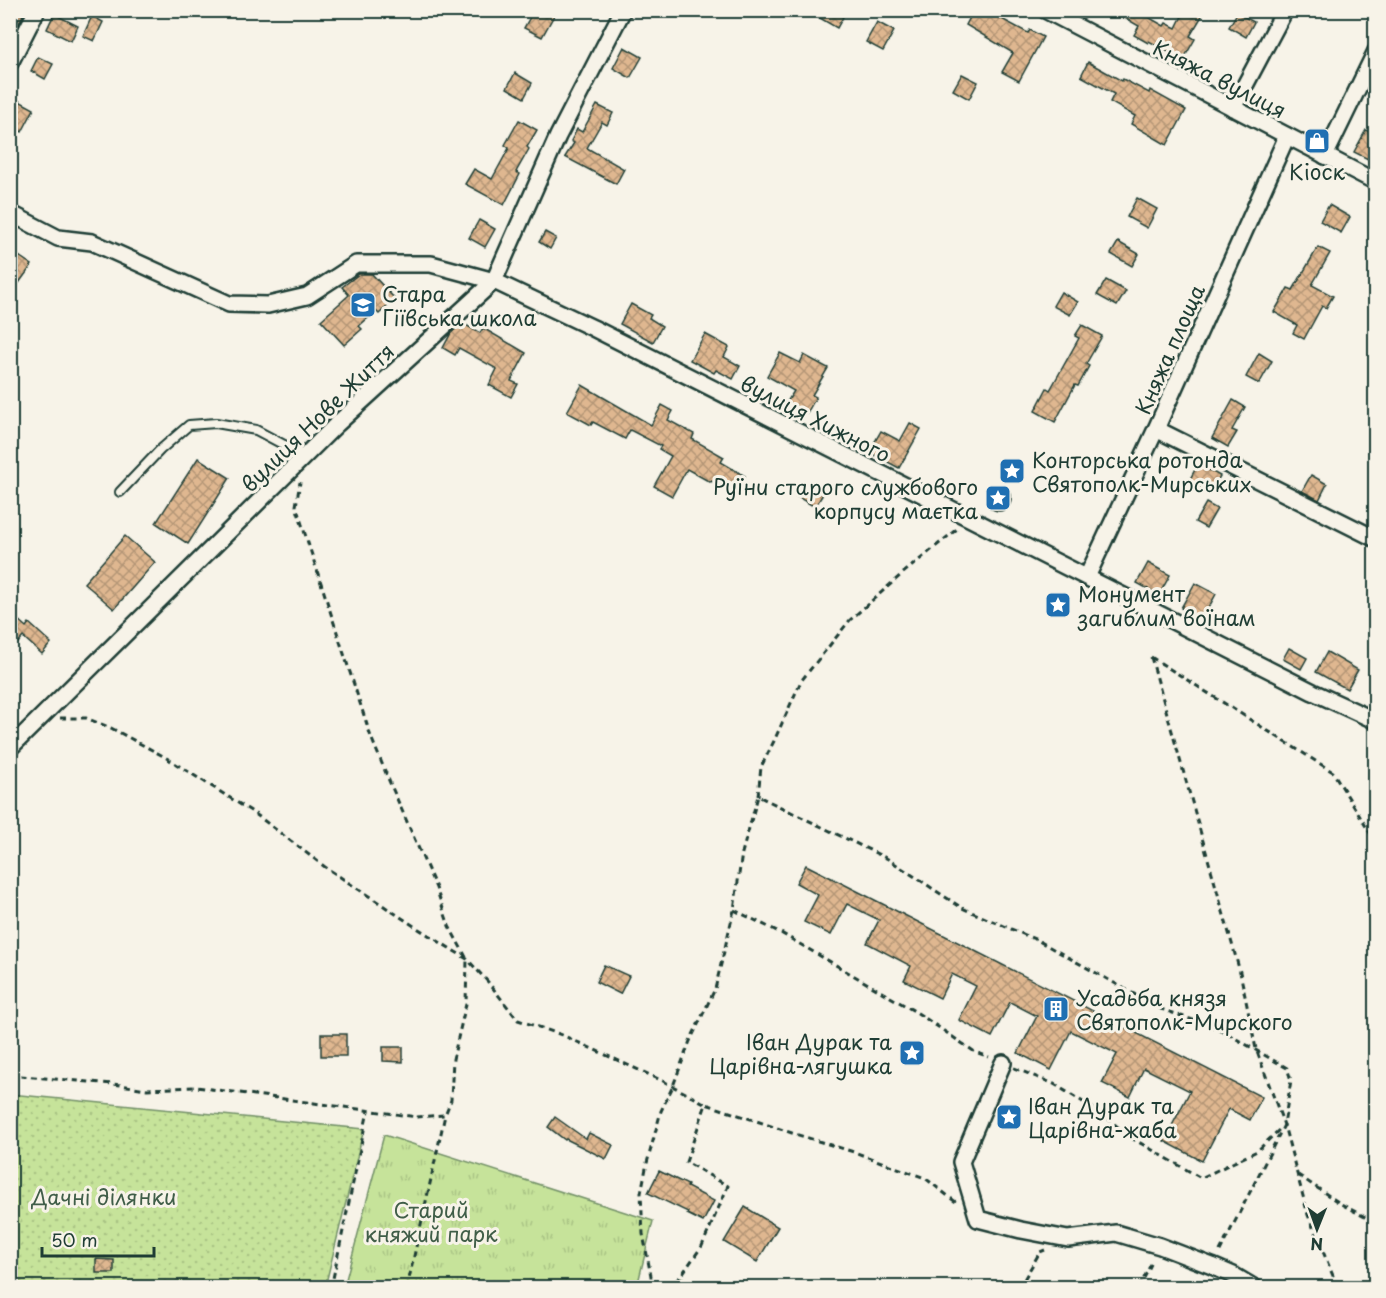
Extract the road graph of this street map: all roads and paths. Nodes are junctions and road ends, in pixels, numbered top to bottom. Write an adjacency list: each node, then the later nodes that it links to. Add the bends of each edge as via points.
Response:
1 (37, 10): 6 (street)
2 (623, 10): 12 (street, вулиця Нове Життя, via 558,136)
3 (1045, 10): 7 (street, Княжа вулиця)
4 (1285, 10): 7 (street)
5 (1376, 51): 9 (street)
6 (10, 63)
7 (1233, 108): 8 (street, Княжа вулиця)
8 (1287, 136): 9 (street, Княжа вулиця); 13 (street, Княжа площа)
9 (1325, 156): 10 (street, Княжа вулиця)
10 (1376, 182)
11 (10, 213): 12 (street, вулиця Хижного, via 58,238 92,242 229,304 268,305 307,296 356,264 431,264)
12 (494, 281): 14 (street, вулиця Нове Життя); 16 (street, вулиця Хижного)
13 (1156, 429): 17 (street); 18 (street, Княжа площа)
14 (305, 456): 15 (lane, via 256,430 216,423 189,425); 21 (street, вулиця Нове Життя); 26 (path, via 296,506 302,528 371,737 449,926)
15 (120, 492)
16 (969, 519): 18 (street, вулиця Хижного); 24 (path, via 850,620 801,681 761,767)
17 (1376, 539)
18 (1087, 578): 20 (street, вулиця Хижного)
19 (57, 718): 26 (path, via 86,718 165,757)
20 (1376, 721)
21 (31, 728): 22 (street); 23 (street, вулиця Нове Життя)
22 (10, 729)
23 (10, 748)
24 (758, 796): 27 (path, via 888,859 962,908 1037,940 1161,1009 1219,1029); 30 (path, via 742,853 734,910 715,989)
25 (1376, 843): 27 (path, via 1333,772 1151,657 1240,972)
26 (467, 959): 30 (path, via 518,1020 562,1035); 33 (path, via 466,1004 453,1059 451,1100)
27 (1256, 1049): 34 (path); 34 (path, via 1287,1068 1291,1080)
28 (1003, 1063): 36 (street, via 961,1162)
29 (10, 1075): 32 (path, via 147,1089 196,1087)
30 (673, 1086): 31 (path); 43 (path, via 661,1112 641,1193 642,1234)
31 (706, 1104): 36 (path, via 925,1178); 44 (path, via 686,1162 728,1186 702,1246)
32 (368, 1111): 33 (path, via 417,1117); 41 (path)
33 (445, 1115): 42 (path)
34 (1284, 1125): 35 (path); 40 (path)
35 (1297, 1174): 37 (path); 48 (path, via 1308,1215)
36 (978, 1219): 38 (street)
37 (1376, 1223)
38 (1068, 1239): 39 (street, via 1116,1233); 45 (path, via 1041,1252)
39 (1160, 1246): 40 (street); 46 (path)
40 (1212, 1266): 47 (street)
41 (331, 1287)
42 (407, 1287)
43 (651, 1287)
44 (668, 1287)
45 (1019, 1287)
46 (1139, 1287)
47 (1255, 1287)
48 (1338, 1287)

